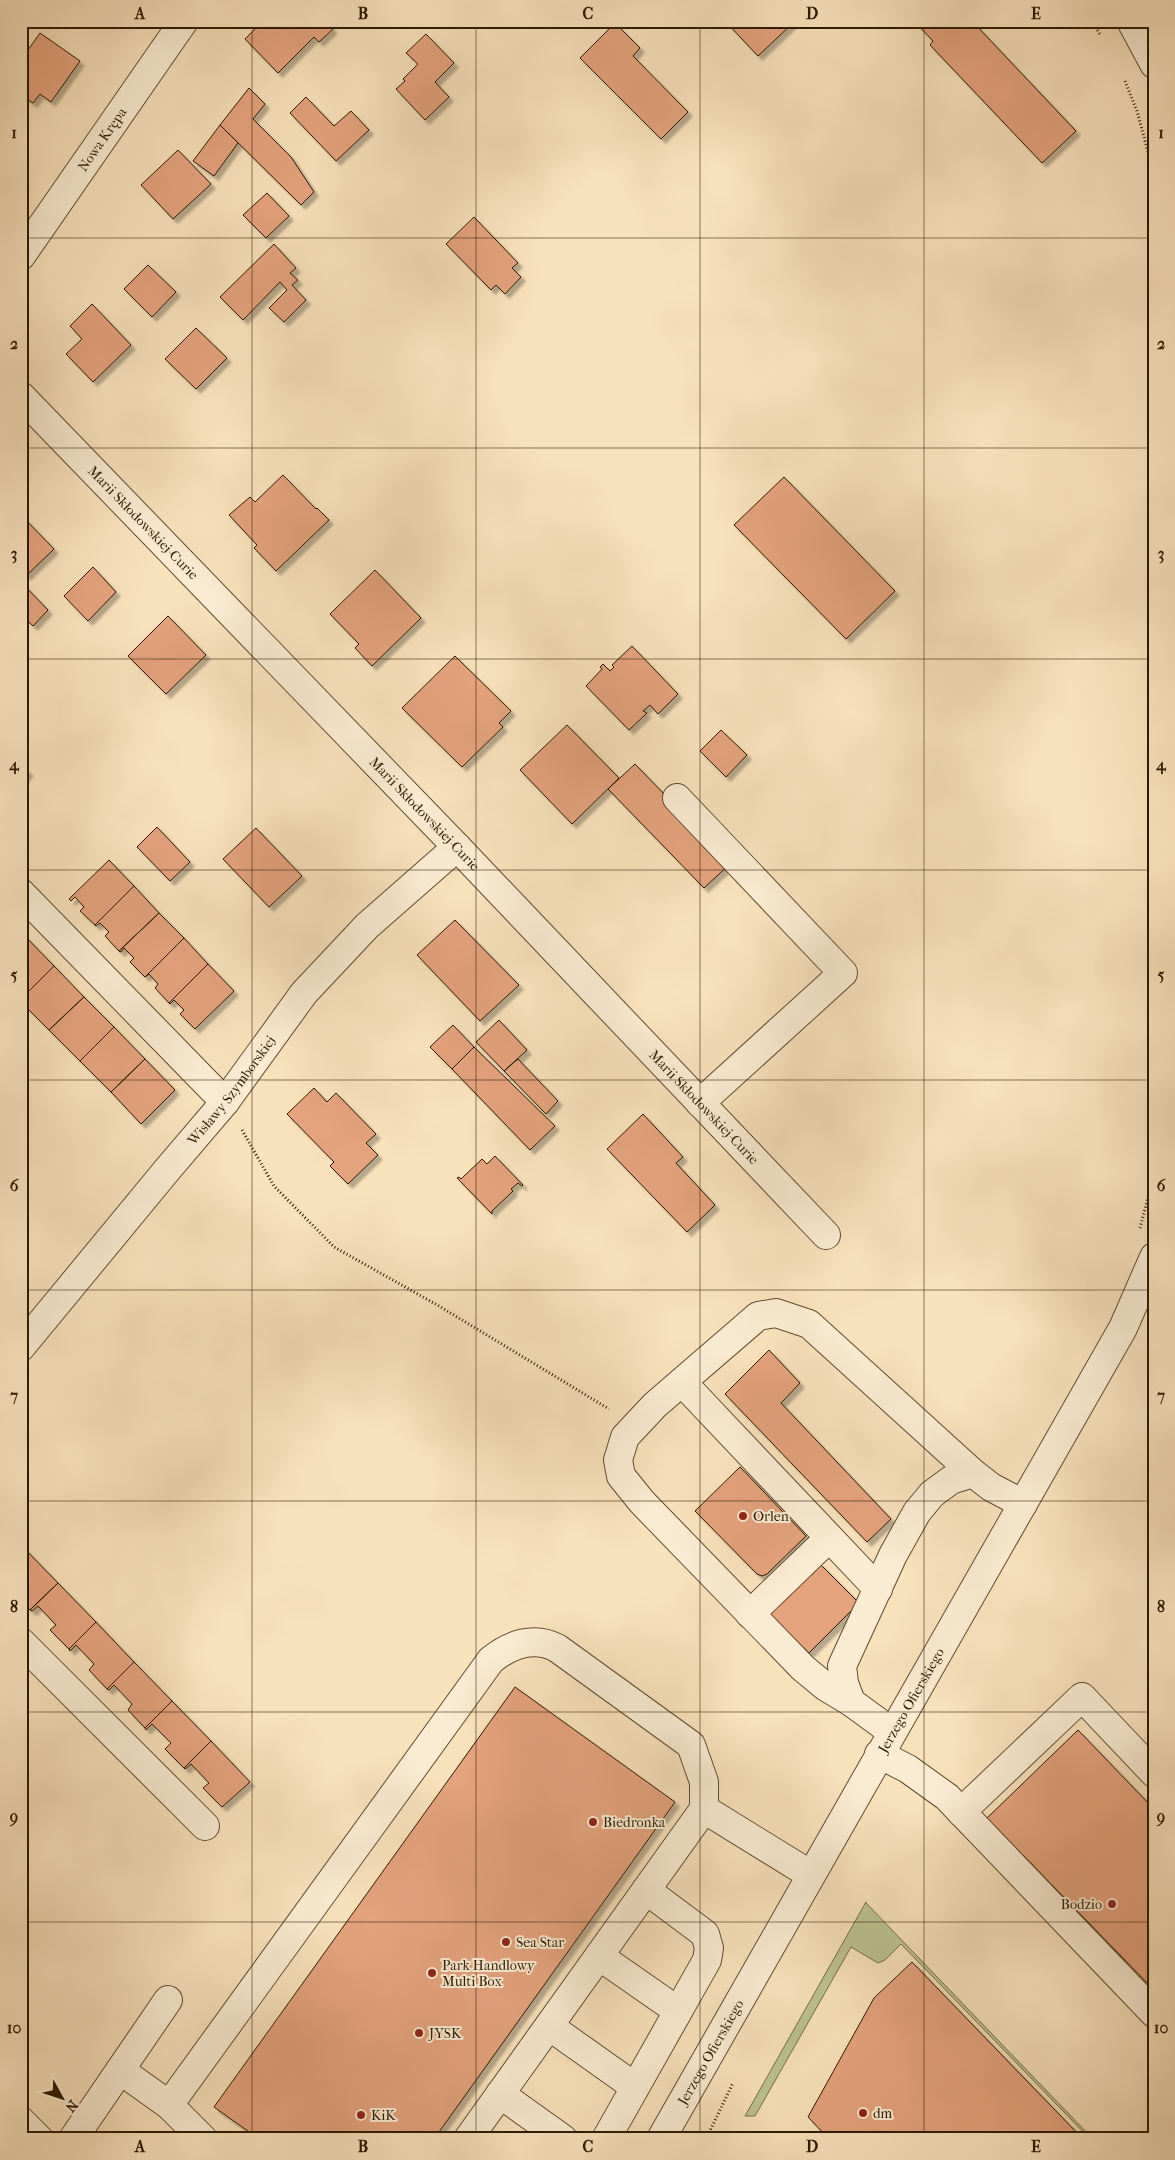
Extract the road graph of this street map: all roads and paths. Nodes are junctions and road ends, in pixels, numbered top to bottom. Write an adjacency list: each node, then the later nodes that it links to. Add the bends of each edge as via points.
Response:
1 (184, 21): 8 (street, Nowa Krępa)
2 (1092, 21): 4 (path)
3 (1131, 21): 5 (street)
4 (1104, 42)
5 (1154, 64)
6 (1122, 74): 7 (path, via 1137,111)
7 (1154, 174)
8 (21, 256)
9 (21, 396): 11 (street, Marii Skłodowskiej-Curie)
10 (677, 798): 14 (street, via 843,973)
11 (457, 847): 13 (street, Wisławy Szymborskiej, via 367,926 304,993); 14 (street, Marii Skłodowskiej-Curie)
12 (21, 893): 13 (street)
13 (225, 1102): 17 (street, Wisławy Szymborskiej); 19 (path, via 274,1186 334,1247 439,1306)
14 (700, 1103): 15 (street, Marii Skłodowskiej-Curie)
15 (826, 1235)
16 (1154, 1257): 21 (street, Jerzego Ofierskiego, via 1123,1328)
17 (21, 1347)
18 (682, 1382): 19 (street); 20 (street, via 758,1316 776,1313 809,1324); 22 (street)
19 (636, 1426): 24 (street, via 625,1437 620,1452 618,1460 622,1476 642,1502)
20 (973, 1473): 21 (street); 23 (street, via 952,1480 932,1494 893,1555)
21 (1023, 1504): 27 (street, Jerzego Ofierskiego)
22 (829, 1538): 23 (street); 24 (street)
23 (878, 1589): 26 (street, via 842,1666)
24 (750, 1614): 26 (street, via 802,1668)
25 (21, 1642): 31 (street)
26 (851, 1702): 27 (street)
27 (886, 1743): 30 (street, via 916,1775 947,1797); 32 (street, Jerzego Ofierskiego)
28 (1154, 1773): 30 (street, via 1082,1697)
29 (704, 1809): 32 (street); 33 (street); 42 (street, via 704,1782 691,1745 557,1648 546,1643 523,1642 503,1650 491,1660)
30 (961, 1812): 37 (street)
31 (205, 1826)
32 (811, 1875): 50 (street, Jerzego Ofierskiego)
33 (646, 1890): 34 (street); 36 (street, via 705,1934 709,1948 707,1960)
34 (599, 1956): 36 (street); 38 (street)
35 (168, 2000): 39 (street)
36 (678, 2011): 40 (street)
37 (1154, 2013)
38 (549, 2026): 40 (street); 41 (street)
39 (120, 2070): 42 (street); 45 (street)
40 (635, 2087): 49 (street)
41 (500, 2094): 47 (street); 48 (street)
42 (169, 2105): 46 (street)
43 (21, 2121): 44 (street)
44 (39, 2139)
45 (73, 2139)
46 (203, 2139)
47 (468, 2139)
48 (563, 2139)
49 (606, 2139)
50 (661, 2139)

